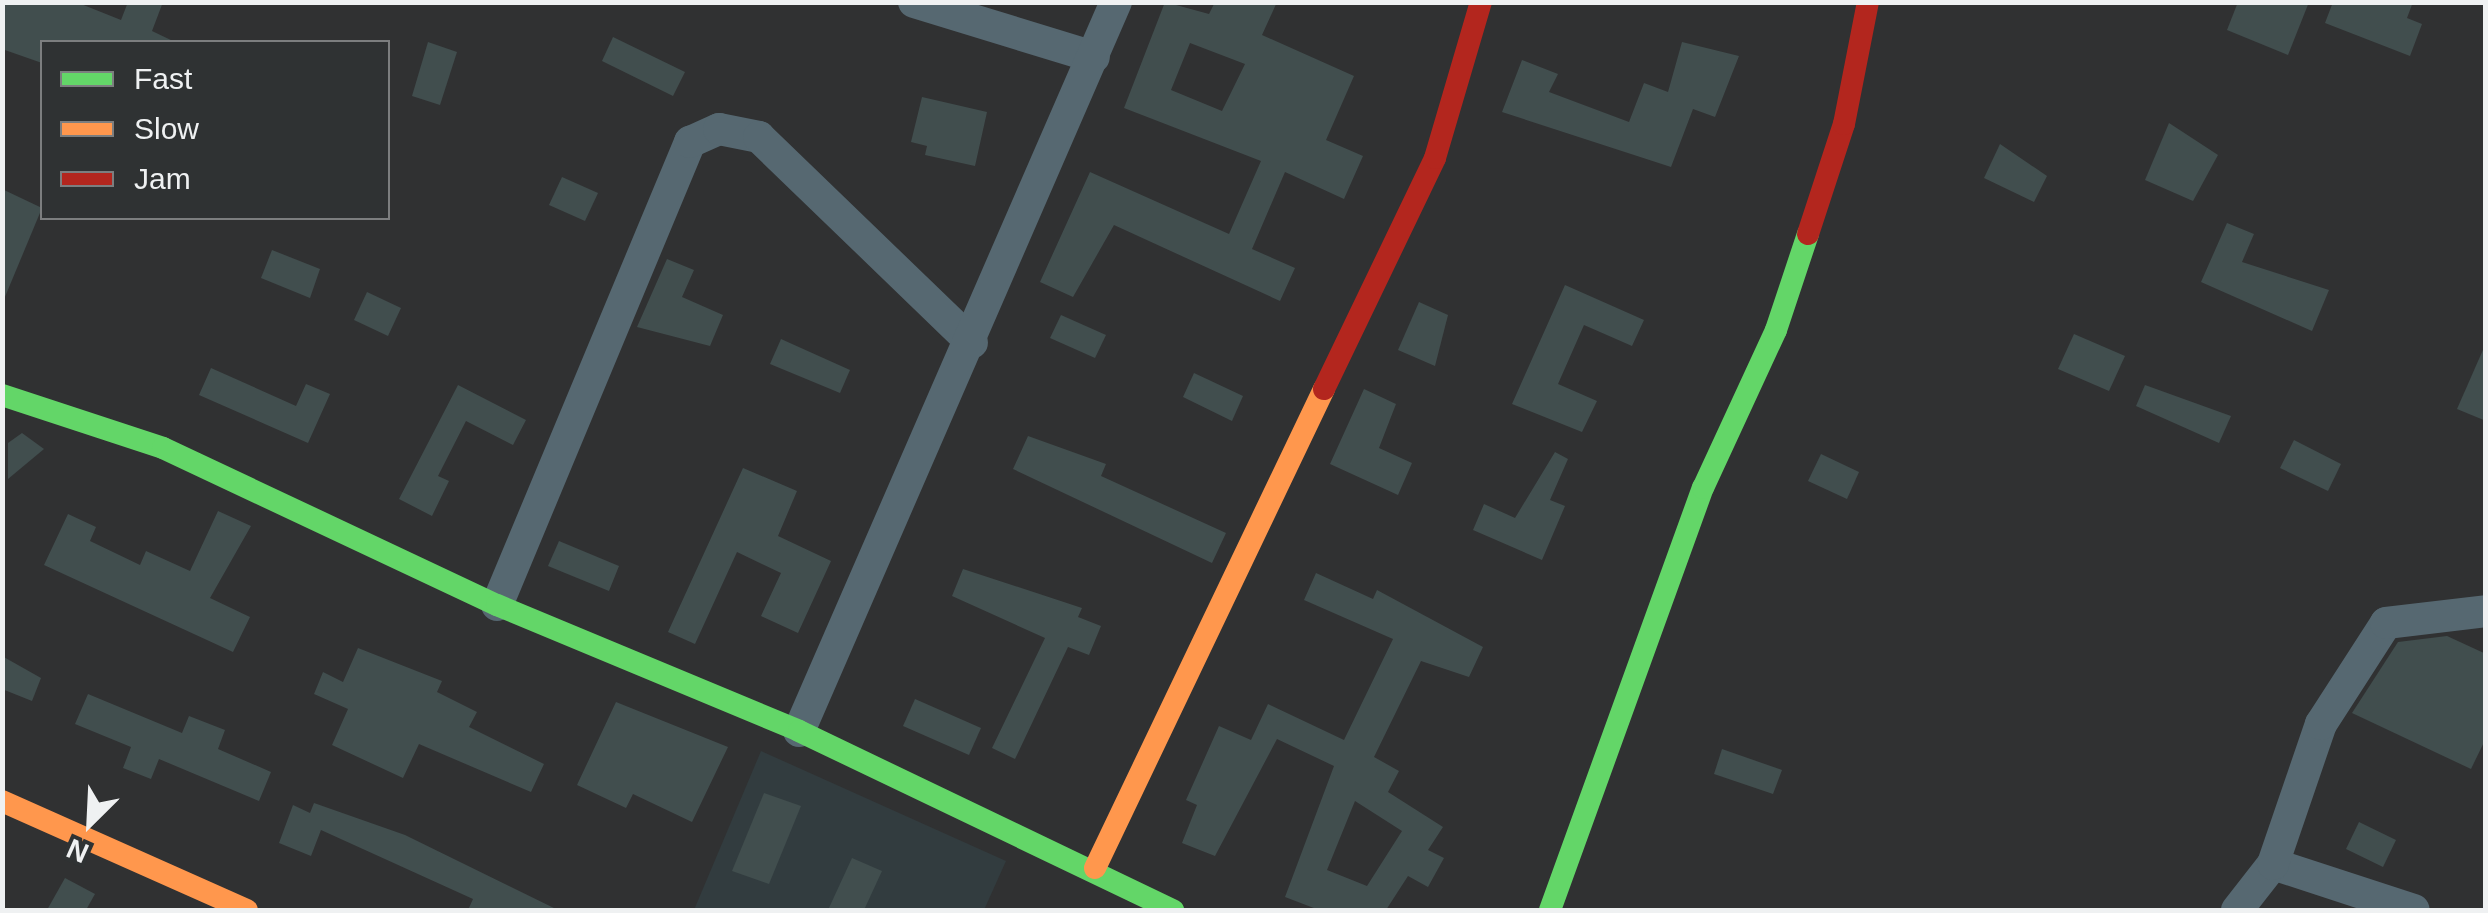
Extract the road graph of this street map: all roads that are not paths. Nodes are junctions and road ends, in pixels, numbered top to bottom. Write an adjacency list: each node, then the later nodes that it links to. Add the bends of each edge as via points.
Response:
1 (914, 2): 5 (street)
2 (1116, 2): 5 (street)
3 (1481, 2): 13 (street, via 1435,158)
4 (1868, 2): 16 (street, via 1844,124 1776,330 1702,488)
5 (1094, 57): 6 (street)
6 (972, 343): 8 (street, via 759,137 719,129 690,142); 10 (street)
7 (2, 395): 8 (street, via 162,448)
8 (497, 605): 10 (street)
9 (2486, 611): 12 (street, via 2386,623 2321,724)
10 (799, 731): 13 (street)
11 (2, 800): 14 (street)
12 (2273, 864): 17 (street); 18 (street)
13 (1095, 868): 15 (street)
14 (247, 910)
15 (1173, 910)
16 (1550, 910)
17 (2237, 910)
18 (2414, 910)

